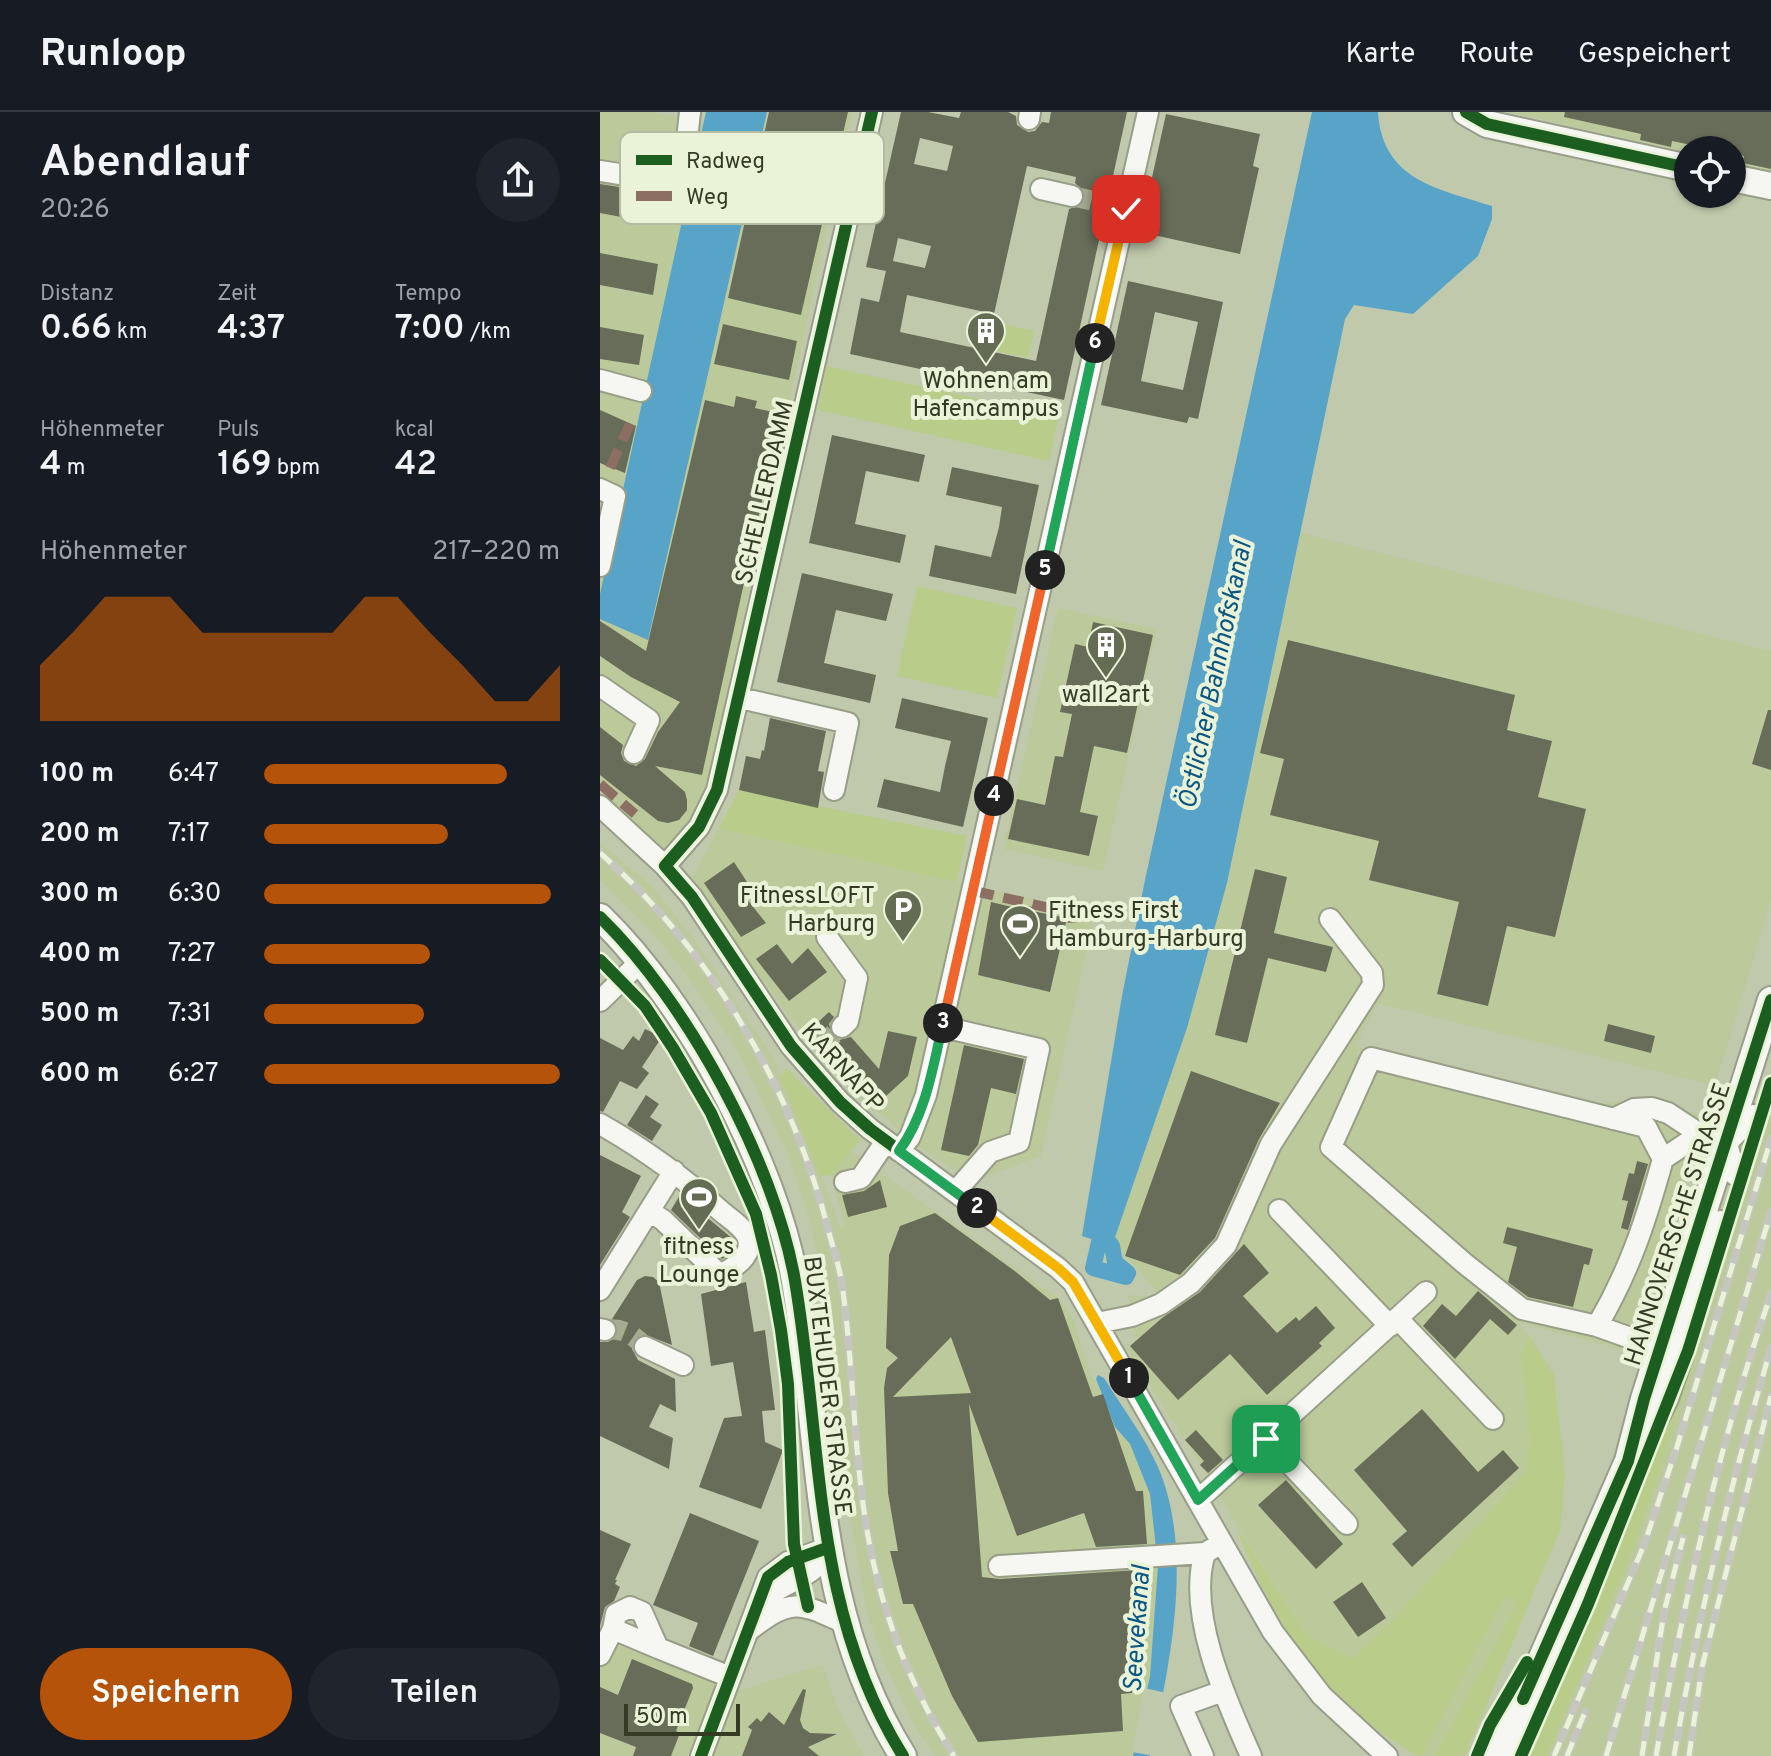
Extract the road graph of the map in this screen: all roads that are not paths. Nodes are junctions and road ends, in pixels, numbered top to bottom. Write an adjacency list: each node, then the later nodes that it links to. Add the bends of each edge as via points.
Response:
1 (690, 112): 5 (street)
2 (872, 112): 6 (street, SCHELLERDAMM)
3 (1148, 112): 32 (street, via 1124,216 1112,309 944,978)
4 (1466, 112): 7 (main road, via 1487,124)
5 (688, 132)
6 (867, 132)
7 (1674, 165)
8 (600, 171): 9 (street)
9 (620, 174)
10 (1746, 181): 11 (main road)
11 (1771, 186)
12 (1041, 189): 13 (street)
13 (1072, 196)
14 (847, 224): 20 (street, SCHELLERDAMM)
15 (600, 380): 16 (street)
16 (641, 391)
17 (600, 489): 18 (street, via 615,496)
18 (600, 566)
19 (600, 686): 21 (street, via 649,720)
20 (740, 698): 22 (street, via 848,723); 24 (street, SCHELLERDAMM, via 717,790 699,827)
21 (634, 753)
22 (834, 790)
23 (600, 806): 24 (street, KARNAPP)
24 (665, 866): 35 (street, KARNAPP, via 692,897)
25 (600, 917): 28 (main road, BUXTEHUDER STRASSE)
26 (1330, 919): 51 (street, via 1372,973 1370,992 1271,1144 1226,1245 1191,1283 1161,1304)
27 (827, 937): 31 (street, via 857,978)
28 (641, 961): 30 (street); 62 (main road, BUXTEHUDER STRASSE, via 723,1088 781,1224 798,1304)
29 (1771, 1000): 40 (main road, HANNOVERSCHE STRASSE)
30 (600, 1001)
31 (842, 1027)
32 (943, 1027): 41 (street, via 910,1137); 46 (street, via 1039,1049 1019,1142 990,1152)
33 (819, 1047): 35 (street)
34 (1771, 1060): 36 (main road, HANNOVERSCHE STRASSE)
35 (803, 1061): 41 (street, KARNAPP, via 840,1102)
36 (1754, 1115): 40 (street); 44 (main road, HANNOVERSCHE STRASSE)
37 (1613, 1119): 39 (street, via 1652,1108); 42 (street, via 1646,1127); 53 (street, via 1371,1058 1331,1147 1522,1309)
38 (600, 1124): 43 (street)
39 (1700, 1134): 40 (street); 42 (street)
40 (1727, 1143): 44 (street); 55 (main road, HANNOVERSCHE STRASSE)
41 (893, 1146): 45 (street, via 861,1178); 46 (street, KARNAPP)
42 (1663, 1159): 53 (street, via 1634,1254)
43 (674, 1171): 48 (street); 48 (street, via 745,1233 746,1255 720,1275)
44 (1735, 1175): 59 (main road, HANNOVERSCHE STRASSE, via 1665,1398)
45 (845, 1182)
46 (955, 1192): 51 (street, KARNAPP, via 1058,1268 1073,1282)
47 (1279, 1210): 52 (street)
48 (649, 1211): 49 (street)
49 (600, 1290)
50 (1426, 1292): 52 (street)
51 (1097, 1323): 60 (street, KARNAPP)
52 (1394, 1323): 57 (street); 58 (street)
53 (1597, 1326): 55 (street)
54 (645, 1347): 56 (street)
55 (1661, 1349): 59 (main road, HANNOVERSCHE STRASSE)
56 (683, 1365)
57 (1493, 1419)
58 (1266, 1439): 60 (street); 61 (street)
59 (1628, 1461): 77 (main road, HANNOVERSCHE STRASSE)
60 (1198, 1500): 63 (street, KARNAPP)
61 (1347, 1524)
62 (827, 1548): 65 (street, via 814,1570 771,1593); 66 (main road, BUXTEHUDER STRASSE)
63 (1214, 1548): 64 (street); 71 (street, via 1200,1587 1210,1656); 76 (street, KARNAPP, via 1299,1668 1347,1722)
64 (999, 1566)
65 (752, 1622): 66 (street, via 795,1605); 70 (street)
66 (846, 1624): 73 (main road, BUXTEHUDER STRASSE, via 861,1672)
67 (613, 1629): 68 (street); 68 (street, via 621,1610 639,1609); 69 (street)
68 (658, 1648): 70 (street)
69 (600, 1655)
70 (730, 1677): 72 (street)
71 (1223, 1691): 74 (street, via 1181,1706); 75 (street)
72 (701, 1756)
73 (903, 1756)
74 (1203, 1756)
75 (1251, 1756)
76 (1387, 1756)
77 (1499, 1756)

